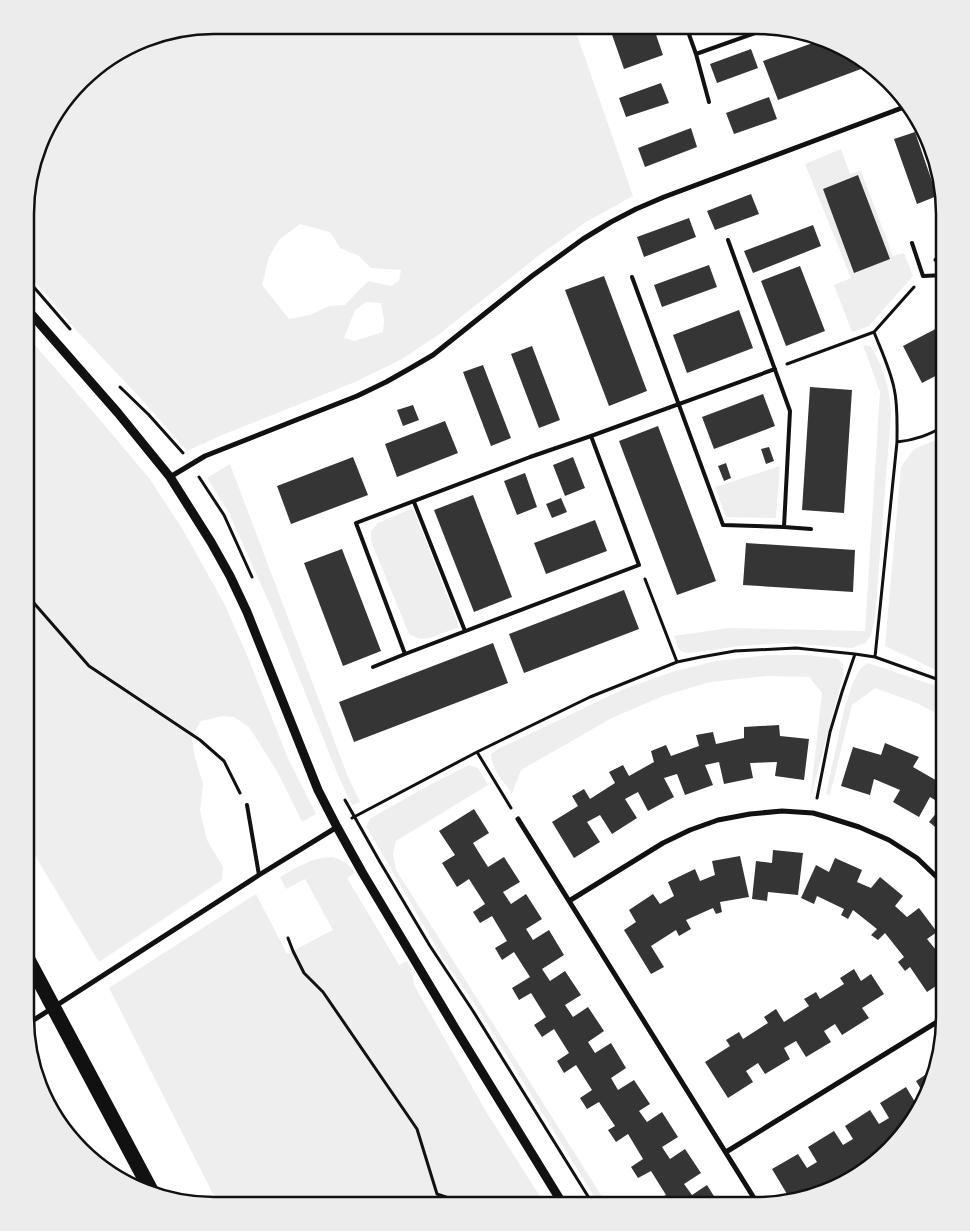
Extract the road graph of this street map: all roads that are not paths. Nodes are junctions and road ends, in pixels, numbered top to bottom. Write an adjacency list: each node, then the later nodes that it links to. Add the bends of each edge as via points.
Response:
1 (689, 34): 3 (lane)
2 (752, 34): 3 (lane)
3 (696, 54): 4 (lane)
4 (709, 102)
5 (902, 108): 14 (street, via 636,209 583,239 409,369 357,396 205,456)
6 (728, 240): 11 (lane)
7 (912, 242): 8 (lane, via 923,276)
8 (936, 275)
9 (632, 277): 12 (lane)
10 (34, 317): 14 (street)
11 (775, 369): 12 (lane); 16 (lane, via 790,411)
12 (680, 404): 13 (lane); 16 (lane, via 723,525)
13 (591, 436): 15 (lane); 18 (lane, via 639,565)
14 (170, 477): 23 (street, via 211,542 247,612 318,790)
15 (414, 502): 18 (lane); 19 (lane, via 356,524)
16 (784, 527): 17 (lane)
17 (811, 529)
18 (465, 630): 19 (lane)
19 (405, 654): 20 (lane)
20 (373, 667)
21 (246, 805): 24 (lane)
22 (518, 819): 26 (street)
23 (337, 827): 24 (street); 32 (street)
24 (259, 875): 28 (street)
25 (936, 876): 26 (street, via 917,858 859,827 814,814 782,811 718,820 690,830)
26 (569, 901): 30 (street)
27 (34, 971): 31 (highway)
28 (34, 1020)
29 (936, 1023): 30 (street)
30 (726, 1152): 33 (street)
31 (148, 1185)
32 (558, 1197)
33 (754, 1197)

